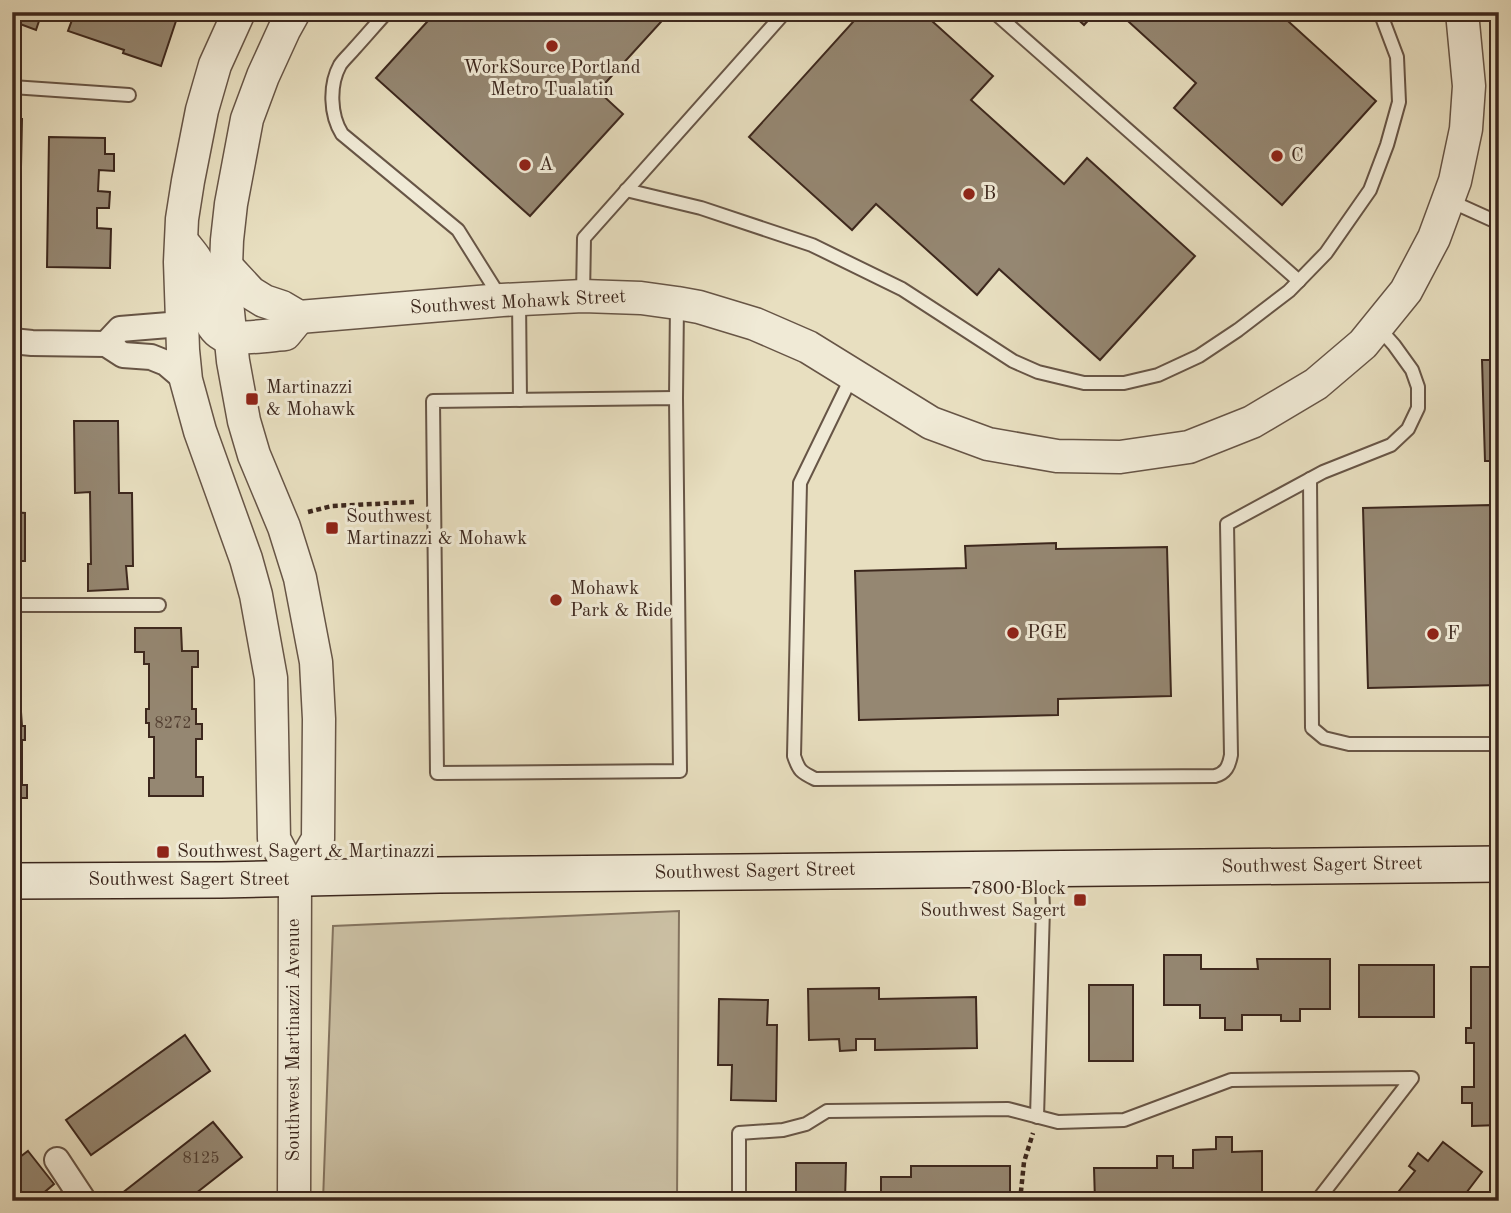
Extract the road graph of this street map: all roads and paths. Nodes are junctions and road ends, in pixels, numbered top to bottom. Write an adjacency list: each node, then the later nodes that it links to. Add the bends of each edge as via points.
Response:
1 (239, 12): 13 (street, Southwest Martinazzi Avenue, via 215,65 202,110)
2 (294, 12): 14 (street, Southwest Martinazzi Avenue, via 247,119 231,204)
3 (387, 12): 17 (lane, via 341,64 333,105 337,126 458,230)
4 (785, 12): 10 (lane)
5 (994, 12): 15 (lane)
6 (1380, 12): 15 (lane, via 1397,68 1399,102 1388,145 1370,190 1326,253)
7 (1462, 12): 11 (street, Southwest Mohawk Street, via 1469,86 1466,130)
8 (12, 87): 9 (lane)
9 (129, 95)
10 (626, 190): 15 (lane, via 701,208 812,245 902,289 1013,361 1084,383 1124,383 1199,356); 16 (lane, via 584,237)
11 (1448, 200): 12 (lane); 21 (street, Southwest Mohawk Street, via 1434,239 1406,291)
12 (1499, 223)
13 (181, 239): 20 (street, Southwest Martinazzi Avenue); 22 (street, via 201,271 202,297 213,327)
14 (226, 266): 19 (street, via 251,293); 22 (street, Southwest Martinazzi Avenue)
15 (1299, 281)
16 (583, 296): 17 (street, Southwest Mohawk Street); 18 (street, Southwest Mohawk Street)
17 (510, 300): 19 (street, Southwest Mohawk Street); 28 (lane)
18 (677, 303): 25 (street, Southwest Mohawk Street, via 755,324 808,346); 27 (lane)
19 (299, 317): 22 (street, Southwest Mohawk Street, via 285,334)
20 (181, 324): 24 (street, via 120,329); 26 (street, Southwest Martinazzi Avenue)
21 (1378, 326): 25 (street, Southwest Mohawk Street, via 1316,384 1252,422 1189,447 1120,457 1057,456 988,444 932,423); 29 (lane, via 1412,370 1418,408 1408,429 1391,445)
22 (231, 337): 31 (street, Southwest Martinazzi Avenue, via 244,421)
23 (12, 341): 24 (street)
24 (106, 344): 26 (street, via 123,355 166,363)
25 (853, 374): 29 (lane, via 800,483 794,756 798,768 815,779 1223,774 1231,755 1227,524)
26 (186, 380): 37 (street, Southwest Martinazzi Avenue, via 256,595 271,678 274,839)
27 (676, 398): 28 (lane); 30 (lane, via 680,771 437,773)
28 (520, 400): 30 (lane, via 433,401)
29 (1310, 478): 34 (lane, via 1312,728 1324,738 1349,744)
30 (434, 502): 31 (path, via 332,506)
31 (281, 520): 37 (street, Southwest Martinazzi Avenue, via 300,578 318,687 318,839)
32 (12, 604): 33 (lane)
33 (159, 604)
34 (1499, 744)
35 (1499, 864): 36 (main road, Southwest Sagert Street)
36 (1041, 869): 37 (main road, Southwest Sagert Street); 39 (lane)
37 (295, 879): 38 (main road, Southwest Sagert Street); 42 (street, Southwest Martinazzi Avenue)
38 (12, 881)
39 (1037, 1117): 43 (lane, via 1008,1110 827,1111 806,1124 783,1130 739,1133); 44 (path, via 1024,1162); 45 (lane, via 1058,1122 1124,1120 1231,1080 1412,1078)
40 (57, 1160): 41 (street)
41 (84, 1201)
42 (294, 1201)
43 (739, 1201)
44 (1020, 1201)
45 (1317, 1201)

